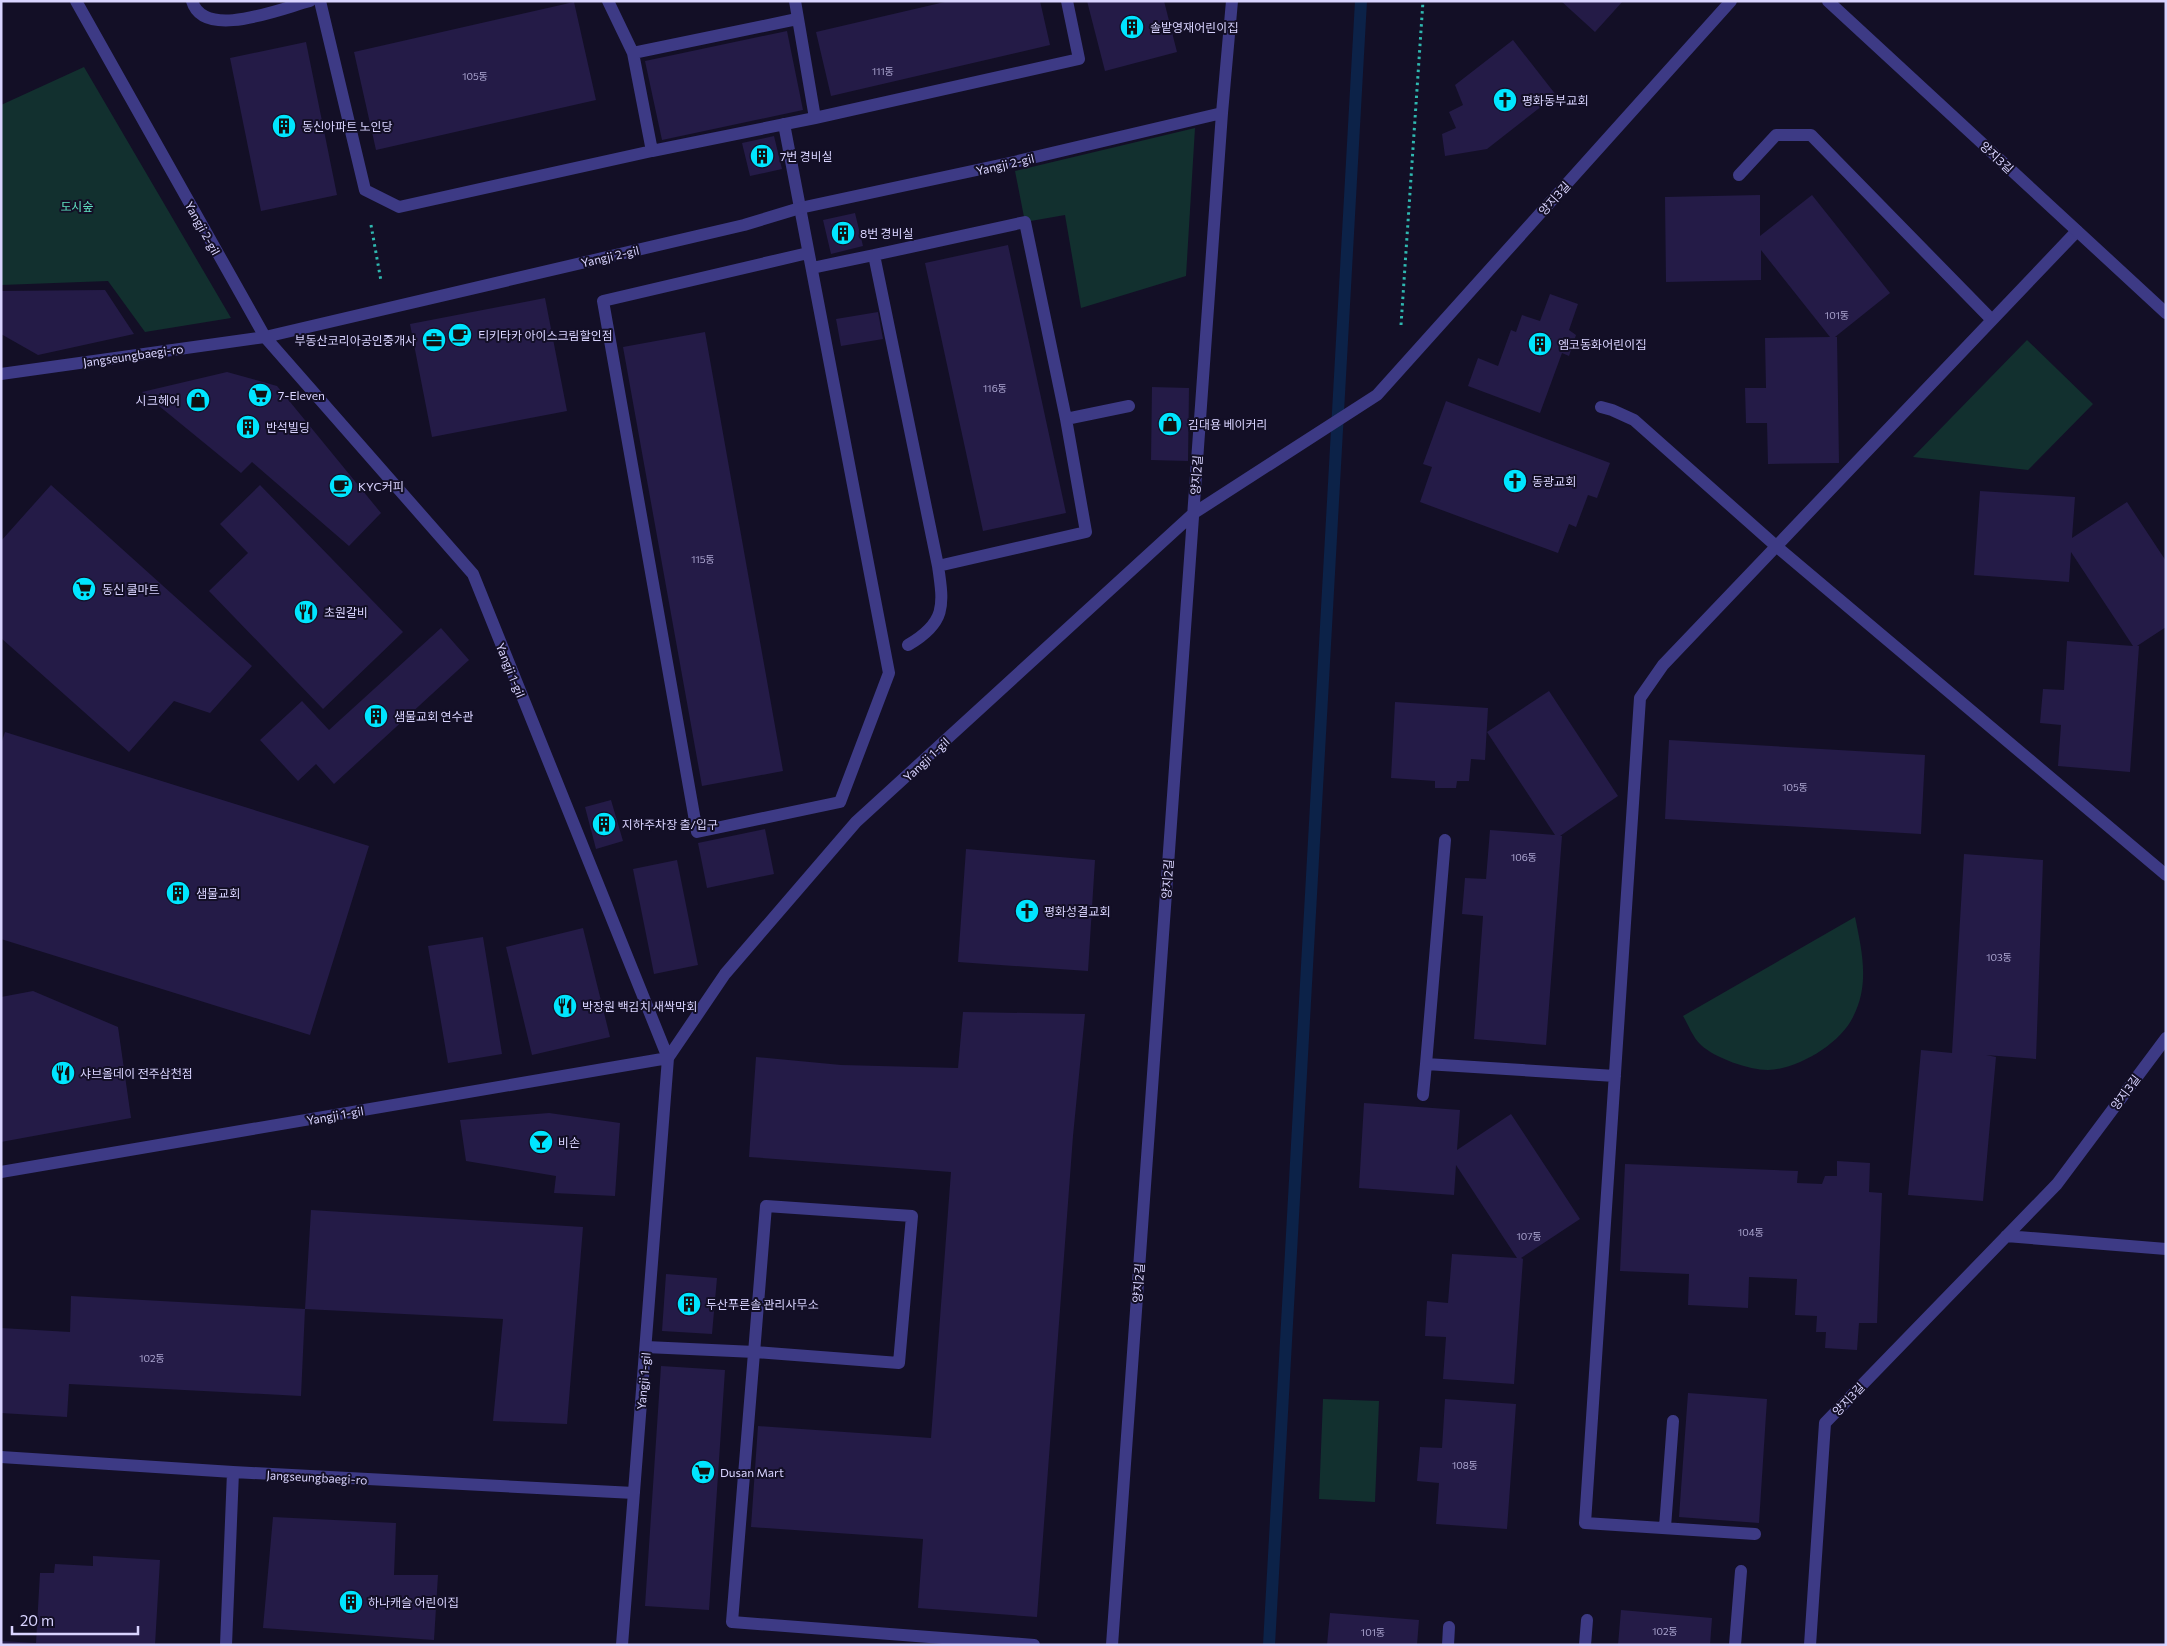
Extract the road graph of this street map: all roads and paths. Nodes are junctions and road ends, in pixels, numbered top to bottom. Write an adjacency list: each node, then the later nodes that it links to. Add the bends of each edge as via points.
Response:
1 (76, 1): 28 (street, Yangji 2-gil)
2 (192, 1): 3 (street, via 208,19 223,22)
3 (310, 1)
4 (320, 1): 19 (street)
5 (608, 1): 13 (street)
6 (795, 1): 12 (street)
7 (1067, 1): 15 (street, via 1079,59)
8 (1232, 1): 14 (street)
9 (1423, 1): 29 (path)
10 (1731, 1): 29 (street, 양지3길)
11 (1828, 1): 21 (street, 양지3길)
12 (797, 19): 13 (street); 15 (street)
13 (633, 52): 17 (street)
14 (1222, 113): 20 (street, Yangji 2-gil); 35 (street, 양지2길)
15 (815, 118): 16 (street)
16 (784, 124): 17 (street); 20 (street)
17 (652, 151): 19 (street, via 399,207)
18 (1739, 175): 27 (street, via 1776,135 1811,135)
19 (365, 190): 25 (path)
20 (800, 208): 22 (street); 25 (street, Yangji 2-gil, via 744,225)
21 (2078, 231): 26 (street, 양지3길); 27 (street)
22 (808, 253): 24 (street); 24 (street, via 603,301 697,832 840,802 889,673)
23 (874, 255): 24 (street); 33 (street, via 1025,222); 37 (street)
24 (812, 268)
25 (386, 308): 28 (street, Yangji 2-gil)
26 (2166, 313)
27 (1992, 320): 36 (street)
28 (265, 337): 30 (street, Jangseungbaegi-ro); 42 (street, Yangji 1-gil, via 473,574)
29 (1397, 373): 34 (street, 양지3길, via 1377,395)
30 (1, 374)
31 (1129, 406): 33 (street)
32 (1601, 407): 36 (street, via 1634,420)
33 (1066, 419): 37 (street, via 1086,532)
34 (1221, 495): 35 (street, Yangji 1-gil)
35 (1194, 513): 42 (street, Yangji 1-gil, via 856,822 725,974); 63 (street, 양지2길)
36 (1776, 546): 40 (street); 44 (street, via 1663,665 1640,698)
37 (938, 566): 38 (street, via 942,596 938,618 926,635)
38 (908, 645)
39 (1445, 840): 43 (street)
40 (2166, 875)
41 (2166, 1038): 47 (street, 양지3길, via 2056,1184)
42 (668, 1058): 46 (street, Yangji 1-gil); 49 (street, Yangji 1-gil)
43 (1426, 1064): 44 (street); 45 (street)
44 (1615, 1076): 55 (street, via 1584,1523)
45 (1423, 1095)
46 (1, 1172)
47 (2006, 1236): 48 (street); 67 (street, 양지3길, via 1825,1423)
48 (2166, 1249)
49 (646, 1347): 50 (street); 54 (street, Yangji 1-gil)
50 (755, 1352): 50 (street, via 766,1206 912,1216 899,1363); 62 (street, via 732,1622)
51 (1673, 1421): 55 (street)
52 (1, 1457): 53 (street, Jangseungbaegi-ro)
53 (233, 1472): 54 (street, Jangseungbaegi-ro); 60 (street)
54 (634, 1493): 61 (street, Yangji 1-gil)
55 (1665, 1527): 56 (street)
56 (1755, 1534)
57 (1741, 1572): 66 (street)
58 (1587, 1620): 65 (street)
59 (1449, 1627): 64 (street)
60 (226, 1645)
61 (622, 1645)
62 (1034, 1645)
63 (1112, 1645)
64 (1448, 1645)
65 (1585, 1645)
66 (1735, 1645)
67 (1810, 1645)

